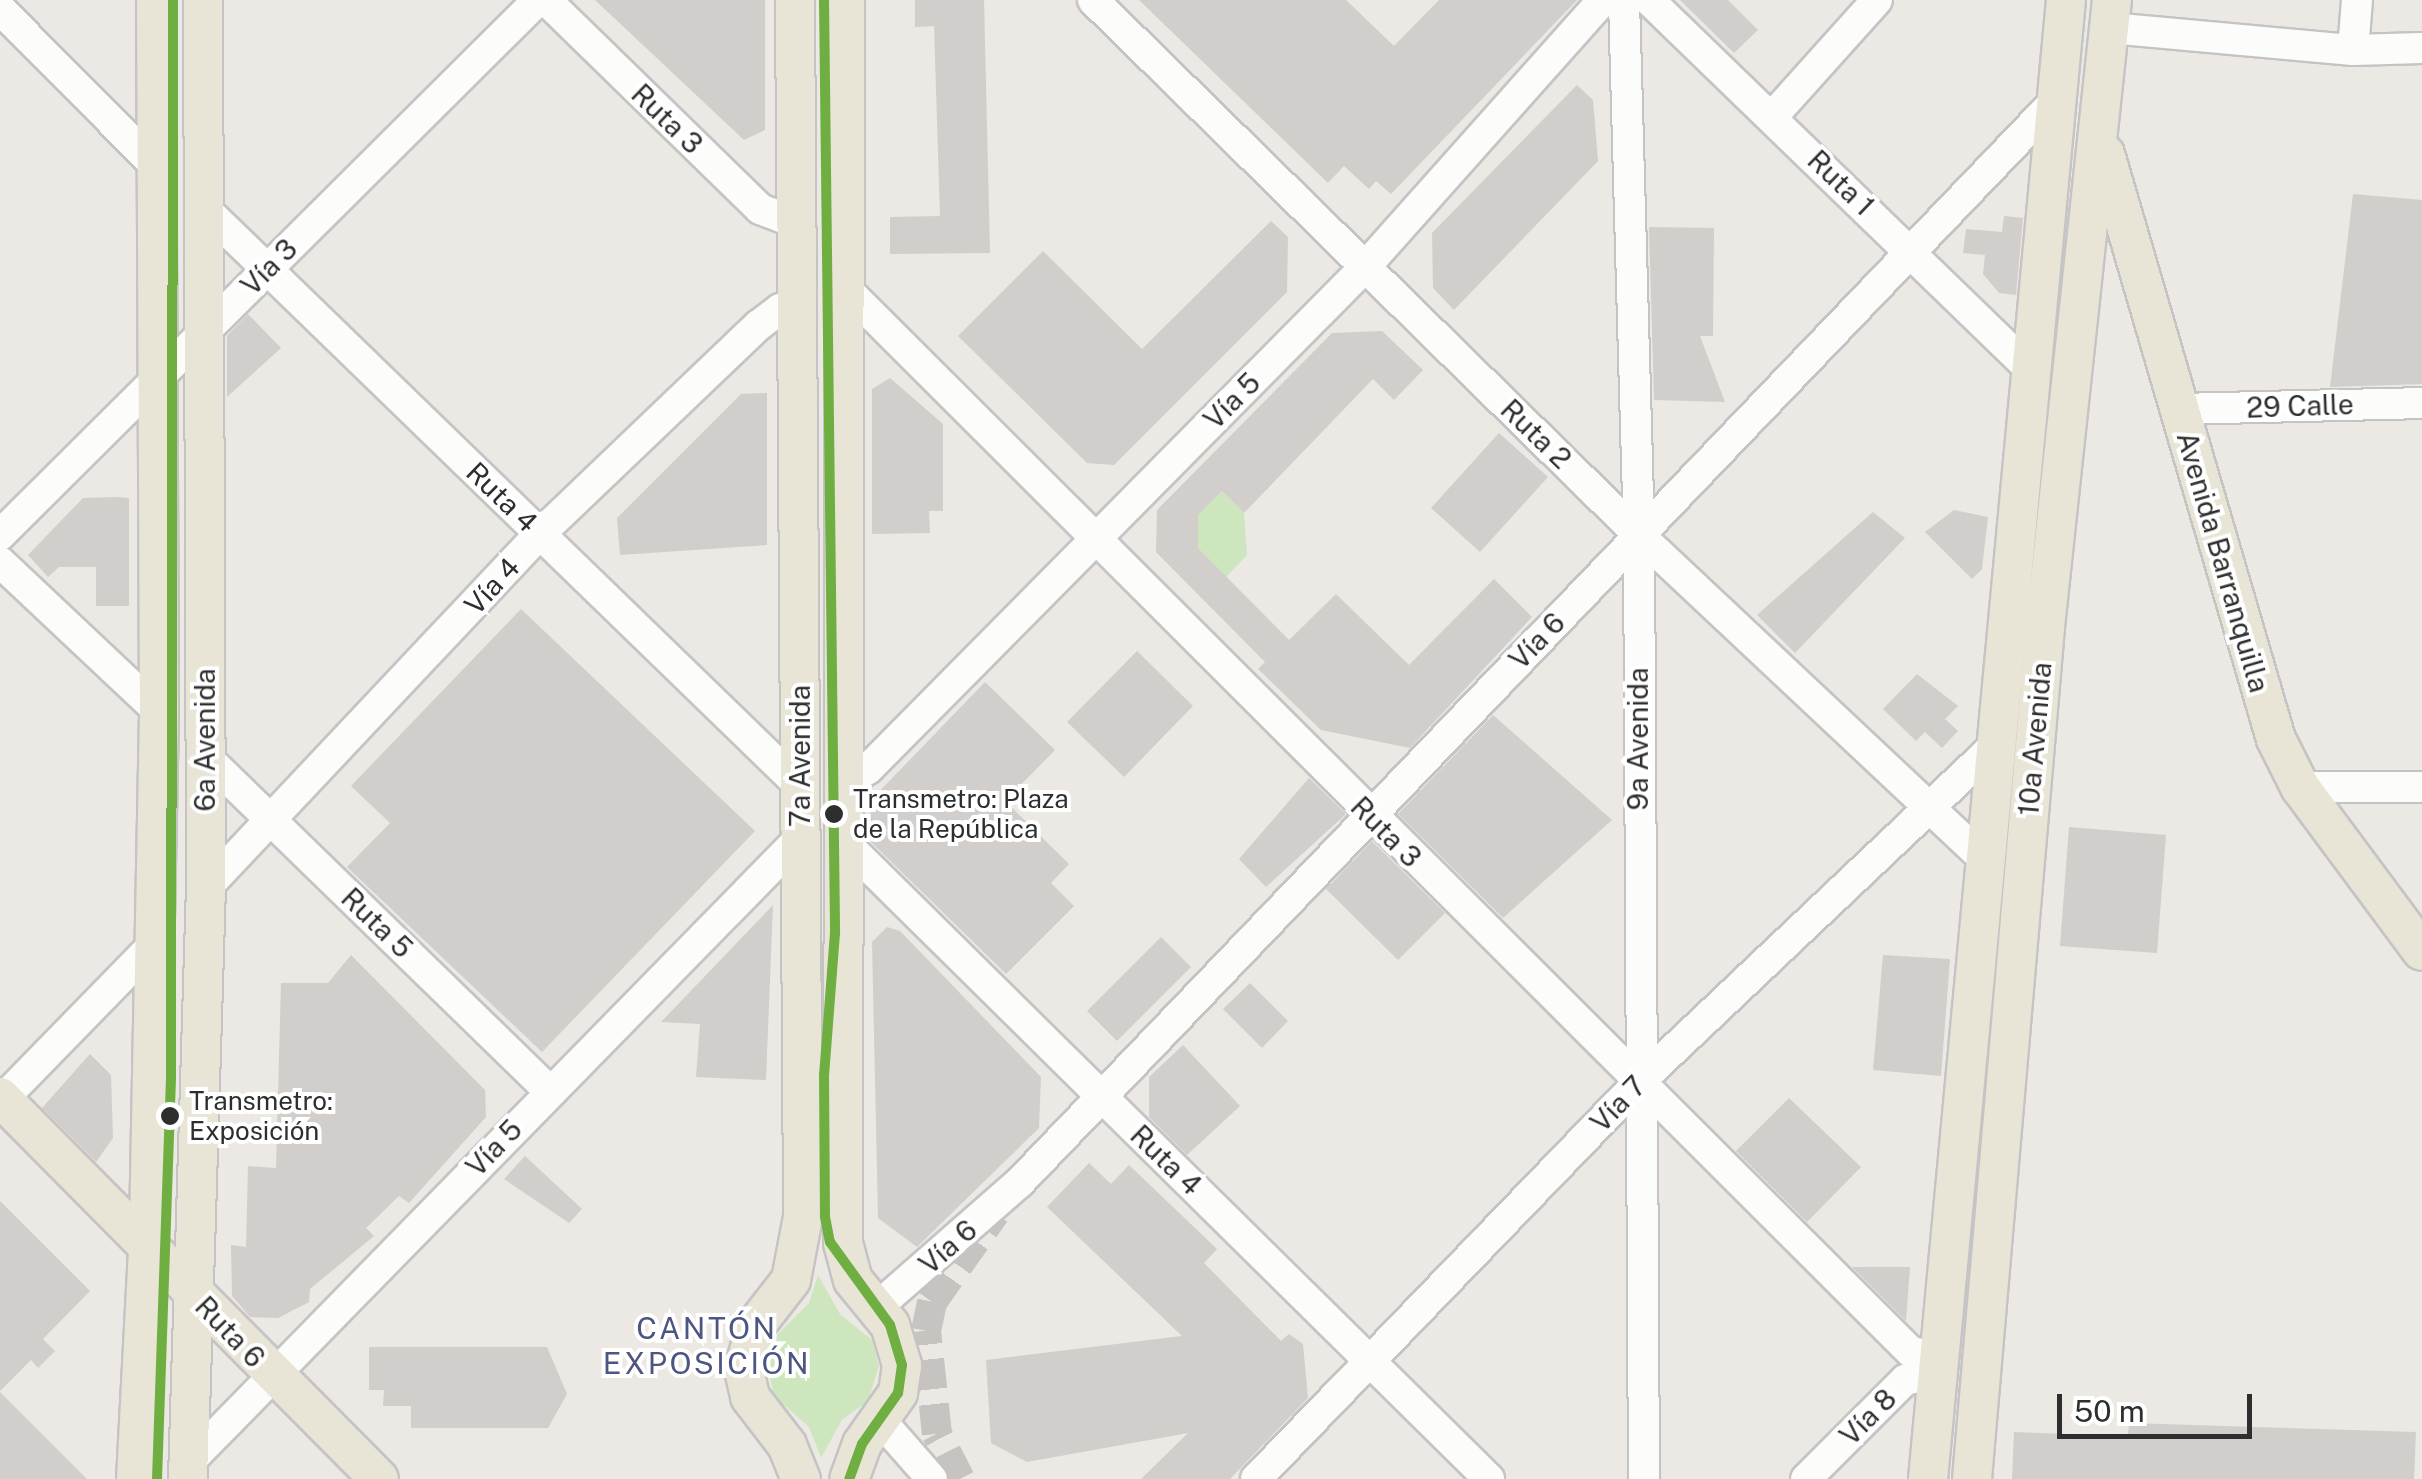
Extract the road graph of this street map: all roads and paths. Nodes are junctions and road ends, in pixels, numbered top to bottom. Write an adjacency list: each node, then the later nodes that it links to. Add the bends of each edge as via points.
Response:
1 (156, 0): 20 (main road, 6a Avenida)
2 (203, 0): 21 (main road, 6a Avenida)
3 (542, 0): 22 (street, Ruta 3, via 760,209); 25 (street, Vía 3)
4 (795, 0): 22 (main road, 7a Avenida)
5 (845, 0): 26 (main road, 7a Avenida)
6 (1093, 0): 24 (street, Ruta 2)
7 (1603, 0): 24 (street, Vía 5)
8 (1624, 0): 35 (street, 9a Avenida)
9 (1649, 0): 18 (street, Ruta 1)
10 (1878, 0): 18 (street)
11 (2066, 0): 17 (main road, 10a Avenida)
12 (2358, 0): 16 (street)
13 (0, 9): 20 (street)
14 (2111, 14): 16 (street); 19 (main road, 10a Avenida)
15 (2422, 48): 16 (street)
16 (2353, 50)
17 (2056, 100): 23 (street, Vía 6); 29 (main road, 10a Avenida)
18 (1772, 117): 23 (street, Ruta 1)
19 (2100, 137): 32 (main road, Avenida Barranquilla); 39 (main road, 10a Avenida)
20 (156, 166): 30 (main road, 6a Avenida)
21 (203, 207): 25 (street, Ruta 4); 28 (main road, 6a Avenida)
22 (796, 223): 27 (main road, 7a Avenida)
23 (1912, 250): 29 (street, Ruta 1); 35 (street, Vía 6)
24 (1365, 267): 35 (street, Ruta 2); 36 (street, Vía 5)
25 (267, 269): 28 (street, Vía 3); 33 (street, Ruta 4)
26 (844, 288): 36 (street, Ruta 3); 42 (main road, 7a Avenida)
27 (797, 310): 33 (street, Vía 4, via 780,309 759,325); 43 (main road, 7a Avenida)
28 (205, 331): 30 (street, Vía 3); 41 (main road, 6a Avenida)
29 (2030, 369): 40 (main road, 10a Avenida)
30 (161, 378): 34 (street, Vía 3); 38 (main road, 6a Avenida)
31 (2422, 402): 32 (street, 29 Calle)
32 (2179, 409): 44 (main road, Avenida Barranquilla, via 2254,672)
33 (540, 534): 43 (street, Ruta 4); 48 (street, Vía 4)
34 (0, 535)
35 (1639, 535): 46 (street, Ruta 2); 47 (street, Vía 6); 55 (street, 9a Avenida)
36 (1094, 541): 42 (street, Vía 5, via 868,769); 47 (street, Ruta 3)
37 (0, 562): 38 (street)
38 (158, 712): 53 (main road, 6a Avenida)
39 (2036, 722): 40 (main road); 78 (main road, 10a Avenida)
40 (1998, 727): 46 (street, Vía 7); 51 (main road, 10a Avenida)
41 (205, 756): 48 (street, Ruta 5); 52 (main road, 6a Avenida)
42 (844, 785): 50 (main road, 7a Avenida)
43 (800, 786): 49 (main road, 7a Avenida)
44 (2300, 786): 45 (street); 54 (main road, Avenida Barranquilla)
45 (2422, 786)
46 (1930, 810): 51 (street, Ruta 2); 55 (street, Vía 7)
47 (1369, 816): 55 (street, Ruta 3); 57 (street, Vía 6)
48 (272, 822): 52 (street, Vía 4); 56 (street, Ruta 5)
49 (801, 836): 56 (street, Vía 5); 69 (main road, 7a Avenida, via 802,1230 791,1280 756,1325 744,1370 750,1397 787,1445)
50 (843, 841): 57 (street, Ruta 4); 61 (main road, 7a Avenida, via 844,1242 852,1280)
51 (1985, 860): 64 (main road, 10a Avenida)
52 (206, 888): 60 (main road, 6a Avenida)
53 (154, 944): 58 (street); 59 (main road, 6a Avenida)
54 (2422, 951)
55 (1637, 1084): 62 (street, Vía 7); 64 (street, Ruta 3); 74 (street, 9a Avenida)
56 (549, 1091): 63 (street, Vía 5)
57 (1100, 1096): 61 (street, Vía 6, via 1011,1193); 62 (street, Ruta 4)
58 (1, 1099): 59 (main road, Ruta 6)
59 (148, 1248): 60 (main road, Ruta 6); 67 (main road, 6a Avenida)
60 (196, 1298): 63 (main road, Ruta 6); 66 (main road, 6a Avenida)
61 (876, 1308): 65 (main road, 7a Avenida, via 897,1339 902,1365 898,1393)
62 (1373, 1362): 72 (street, Vía 7); 73 (street, Ruta 4)
63 (273, 1377): 66 (street, Vía 5); 68 (main road, Ruta 6)
64 (1938, 1377): 75 (street, Vía 8, via 1905,1380); 76 (main road, 10a Avenida); 77 (main road, via 1944,1427)
65 (881, 1421): 70 (main road, 7a Avenida, via 857,1453); 71 (street)
66 (188, 1471)
67 (136, 1479)
68 (379, 1479)
69 (801, 1479)
70 (848, 1479)
71 (932, 1479)
72 (1256, 1479)
73 (1489, 1479)
74 (1644, 1479)
75 (1806, 1479)
76 (1928, 1479)
77 (1940, 1479)
78 (1972, 1479)

